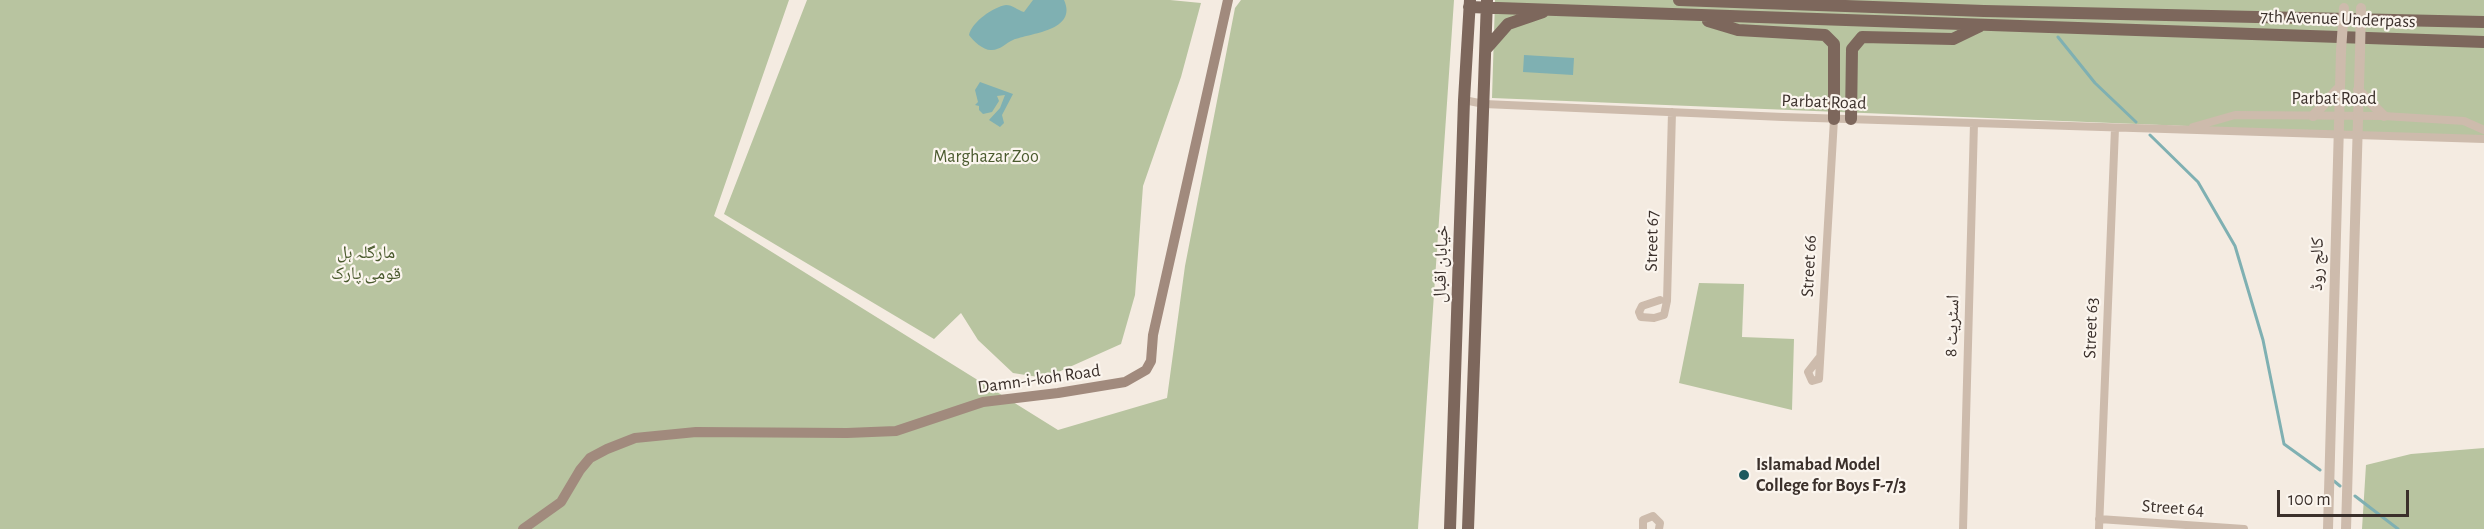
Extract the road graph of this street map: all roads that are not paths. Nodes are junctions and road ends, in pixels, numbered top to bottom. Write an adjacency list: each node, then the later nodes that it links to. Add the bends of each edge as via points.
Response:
1 (1228, 0): 37 (main road, Damn-i-koh Road, via 1146,370 1109,386 983,402 886,432 696,432 635,438 590,458 561,502)
2 (1679, 0): 3 (main road, 7th Avenue Underpass)
3 (1689, 0): 10 (main road, 7th Avenue Underpass)
4 (1958, 0): 10 (main road)
5 (1469, 3): 6 (main road); 18 (main road, خیابان اقبال)
6 (1487, 3): 9 (main road); 15 (main road, خیابان اقبال)
7 (2344, 4): 16 (street, کالج روڈ, bridge)
8 (2361, 4): 17 (street, کالج روڈ, bridge)
9 (1550, 9): 11 (main road); 15 (main road, via 1508,24)
10 (1984, 11): 12 (main road, 7th Avenue Underpass)
11 (1690, 16): 13 (main road, 7th Avenue Underpass); 25 (main road, via 1738,30 1825,35 1834,44)
12 (2484, 22)
13 (1984, 24): 14 (main road, 7th Avenue Underpass); 26 (main road, via 1953,39 1862,37 1852,49)
14 (2484, 42)
15 (1486, 49): 19 (main road, خیابان اقبال)
16 (2338, 89): 21 (street); 22 (street, کالج روڈ)
17 (2358, 90): 23 (street, کالج روڈ); 24 (street)
18 (1464, 100): 19 (street, Parbat Road); 38 (main road, خیابان اقبال)
19 (1484, 104): 20 (street, Parbat Road); 39 (main road, خیابان اقبال)
20 (1672, 112): 25 (street, Parbat Road); 34 (street, Street 67, via 1667,301 1664,315 1641,317 1642,306)
21 (2313, 116): 22 (street, Parbat Road); 29 (street, Parbat Road, via 2235,115)
22 (2337, 116): 23 (street, Parbat Road); 31 (street, کالج روڈ)
23 (2358, 116): 24 (street, Parbat Road); 32 (street, کالج روڈ)
24 (2384, 116): 30 (street, Parbat Road, via 2464,121)
25 (1834, 119): 26 (street, Parbat Road); 35 (street, Street 66, via 1819,379 1812,381 1808,372)
26 (1851, 119): 27 (street, Parbat Road)
27 (1974, 123): 28 (street, Parbat Road); 42 (street, اسٹریٹ 8)
28 (2115, 128): 29 (street, Parbat Road); 36 (street, Street 63)
29 (2184, 130): 31 (street, Parbat Road)
30 (2484, 130)
31 (2337, 135): 32 (street, Parbat Road); 44 (street, کالج روڈ)
32 (2357, 135): 33 (street, Parbat Road); 45 (street, کالج روڈ)
33 (2484, 139)
34 (1660, 300)
35 (1819, 358)
36 (2099, 524): 43 (street, Street 64)
37 (523, 529)
38 (1450, 529)
39 (1468, 529)
40 (1643, 529): 41 (street, via 1643,520 1653,516 1660,523)
41 (1659, 529)
42 (1963, 529)
43 (2242, 529)
44 (2328, 529)
45 (2346, 529)

